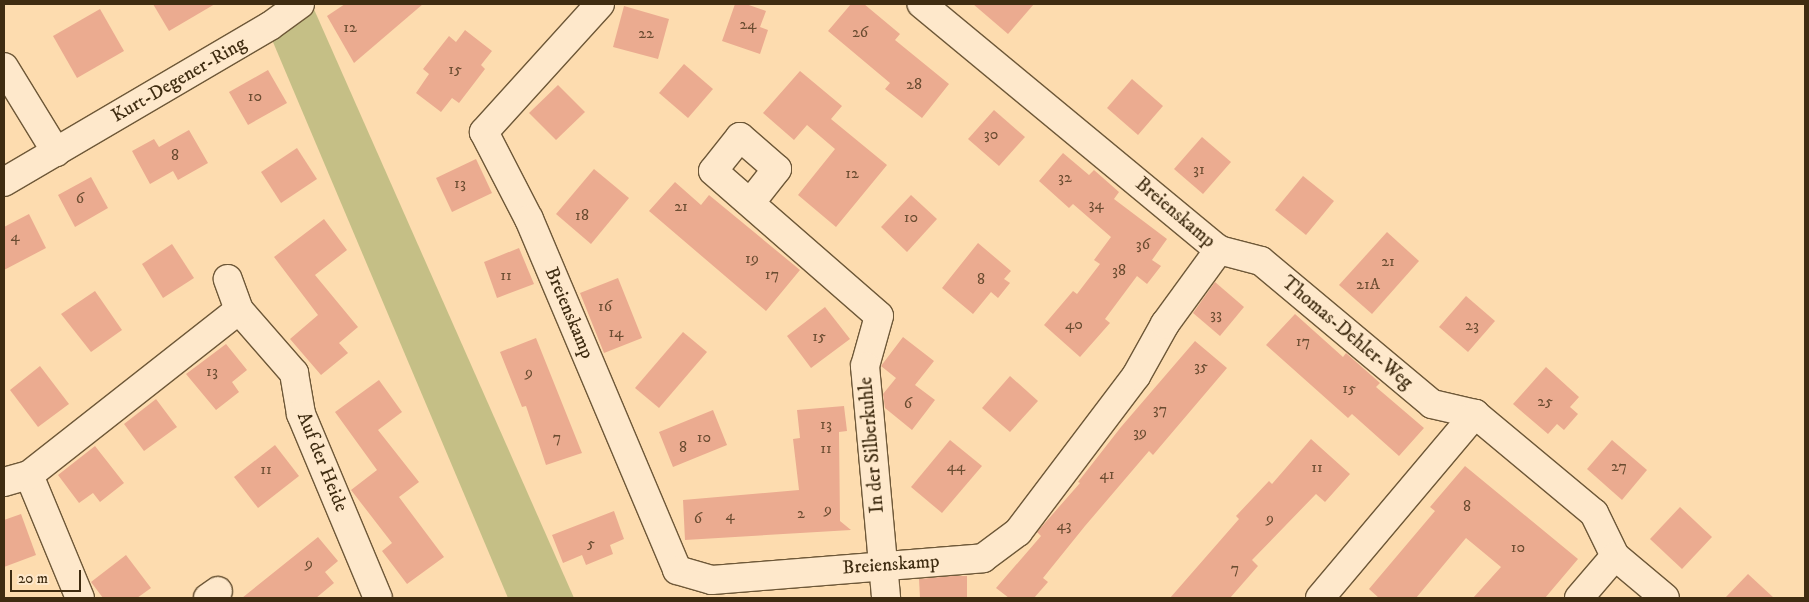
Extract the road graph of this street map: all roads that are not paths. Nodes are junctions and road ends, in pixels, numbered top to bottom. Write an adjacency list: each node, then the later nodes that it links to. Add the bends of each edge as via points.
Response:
1 (300, 4): 5 (street, Kurt-Degener-Ring, via 270,26)
2 (600, 4): 14 (street, Breienskamp, via 484,132 529,220 676,570 712,580)
3 (922, 4): 8 (street, Breienskamp)
4 (4, 67): 5 (street)
5 (56, 152): 6 (street, Kurt-Degener-Ring)
6 (4, 182)
7 (751, 202): 14 (street, In der Silberkuhle, via 879,316 865,366)
8 (1219, 250): 11 (street, Thomas-Dehler-Weg, via 1261,261 1432,404); 14 (street, Breienskamp, via 1165,324 1136,376 1018,532 983,558)
9 (228, 279): 10 (street, Auf der Heide)
10 (239, 310): 12 (street); 16 (street, Auf der Heide, via 294,373 301,414)
11 (1475, 414): 13 (street, Thomas-Dehler-Weg, via 1594,513); 18 (street)
12 (16, 478): 15 (street)
13 (1615, 556): 19 (street); 20 (street, Thomas-Dehler-Weg)
14 (882, 566): 17 (street, In der Silberkuhle)
15 (80, 598)
16 (378, 598)
17 (886, 598)
18 (1320, 598)
19 (1579, 598)
20 (1665, 598)

